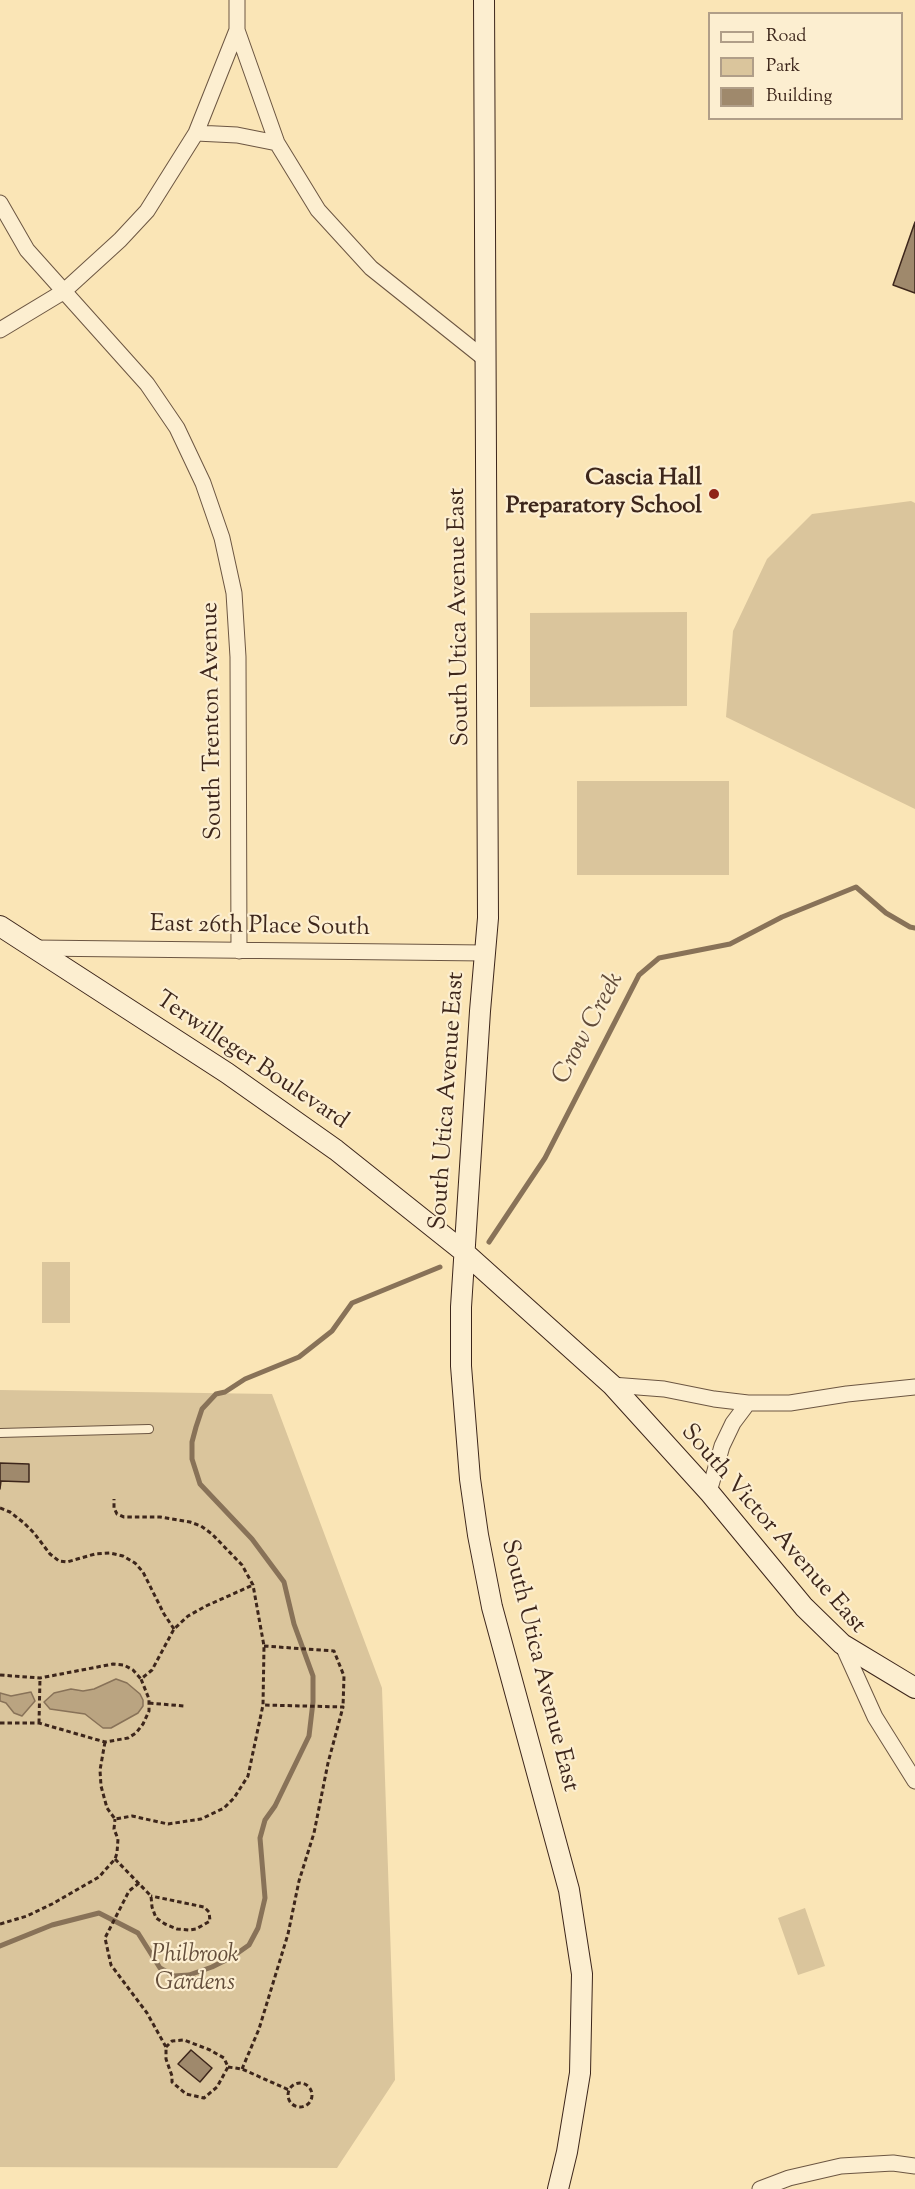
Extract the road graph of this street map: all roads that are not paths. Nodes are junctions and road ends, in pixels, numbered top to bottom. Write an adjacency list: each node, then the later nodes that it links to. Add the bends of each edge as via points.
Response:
1 (237, 0): 3 (street)
2 (484, 0): 9 (street, South Utica Avenue East)
3 (237, 30): 4 (street); 5 (street)
4 (196, 133): 5 (street, via 237,135); 7 (street, via 147,211)
5 (277, 143): 9 (street, via 318,210 340,236 371,268)
6 (0, 203): 7 (street, South Trenton Avenue, via 27,250)
7 (63, 292): 8 (street); 12 (street, South Trenton Avenue, via 147,384 177,428 203,483 222,538 234,593 238,657)
8 (0, 330)
9 (485, 359): 13 (street, South Utica Avenue East, via 489,825)
10 (2, 931): 11 (street, Terwilleger Boulevard)
11 (35, 948): 12 (street, East 26th Place South); 14 (street, Terwilleger Boulevard, via 227,1073 336,1150)
12 (239, 951): 13 (street, East 26th Place South)
13 (485, 953): 14 (street, South Utica Avenue East)
14 (464, 1252): 15 (street, Terwilleger Boulevard); 25 (street, South Utica Avenue East, via 461,1366 478,1535 500,1639 569,1890 582,1974 580,2073)
15 (612, 1385): 17 (street); 20 (street, South Victor Avenue East)
16 (915, 1387): 17 (street, via 790,1403)
17 (748, 1403): 20 (street, via 722,1446)
18 (149, 1429): 19 (lane)
19 (0, 1433)
20 (709, 1492): 21 (street, South Victor Avenue East, via 804,1607)
21 (842, 1644): 22 (street); 23 (street, South Victor Avenue East, via 875,1717)
22 (915, 1688)
23 (915, 1780)
24 (915, 2166): 26 (street, via 841,2166)
25 (558, 2189)
26 (760, 2189)

